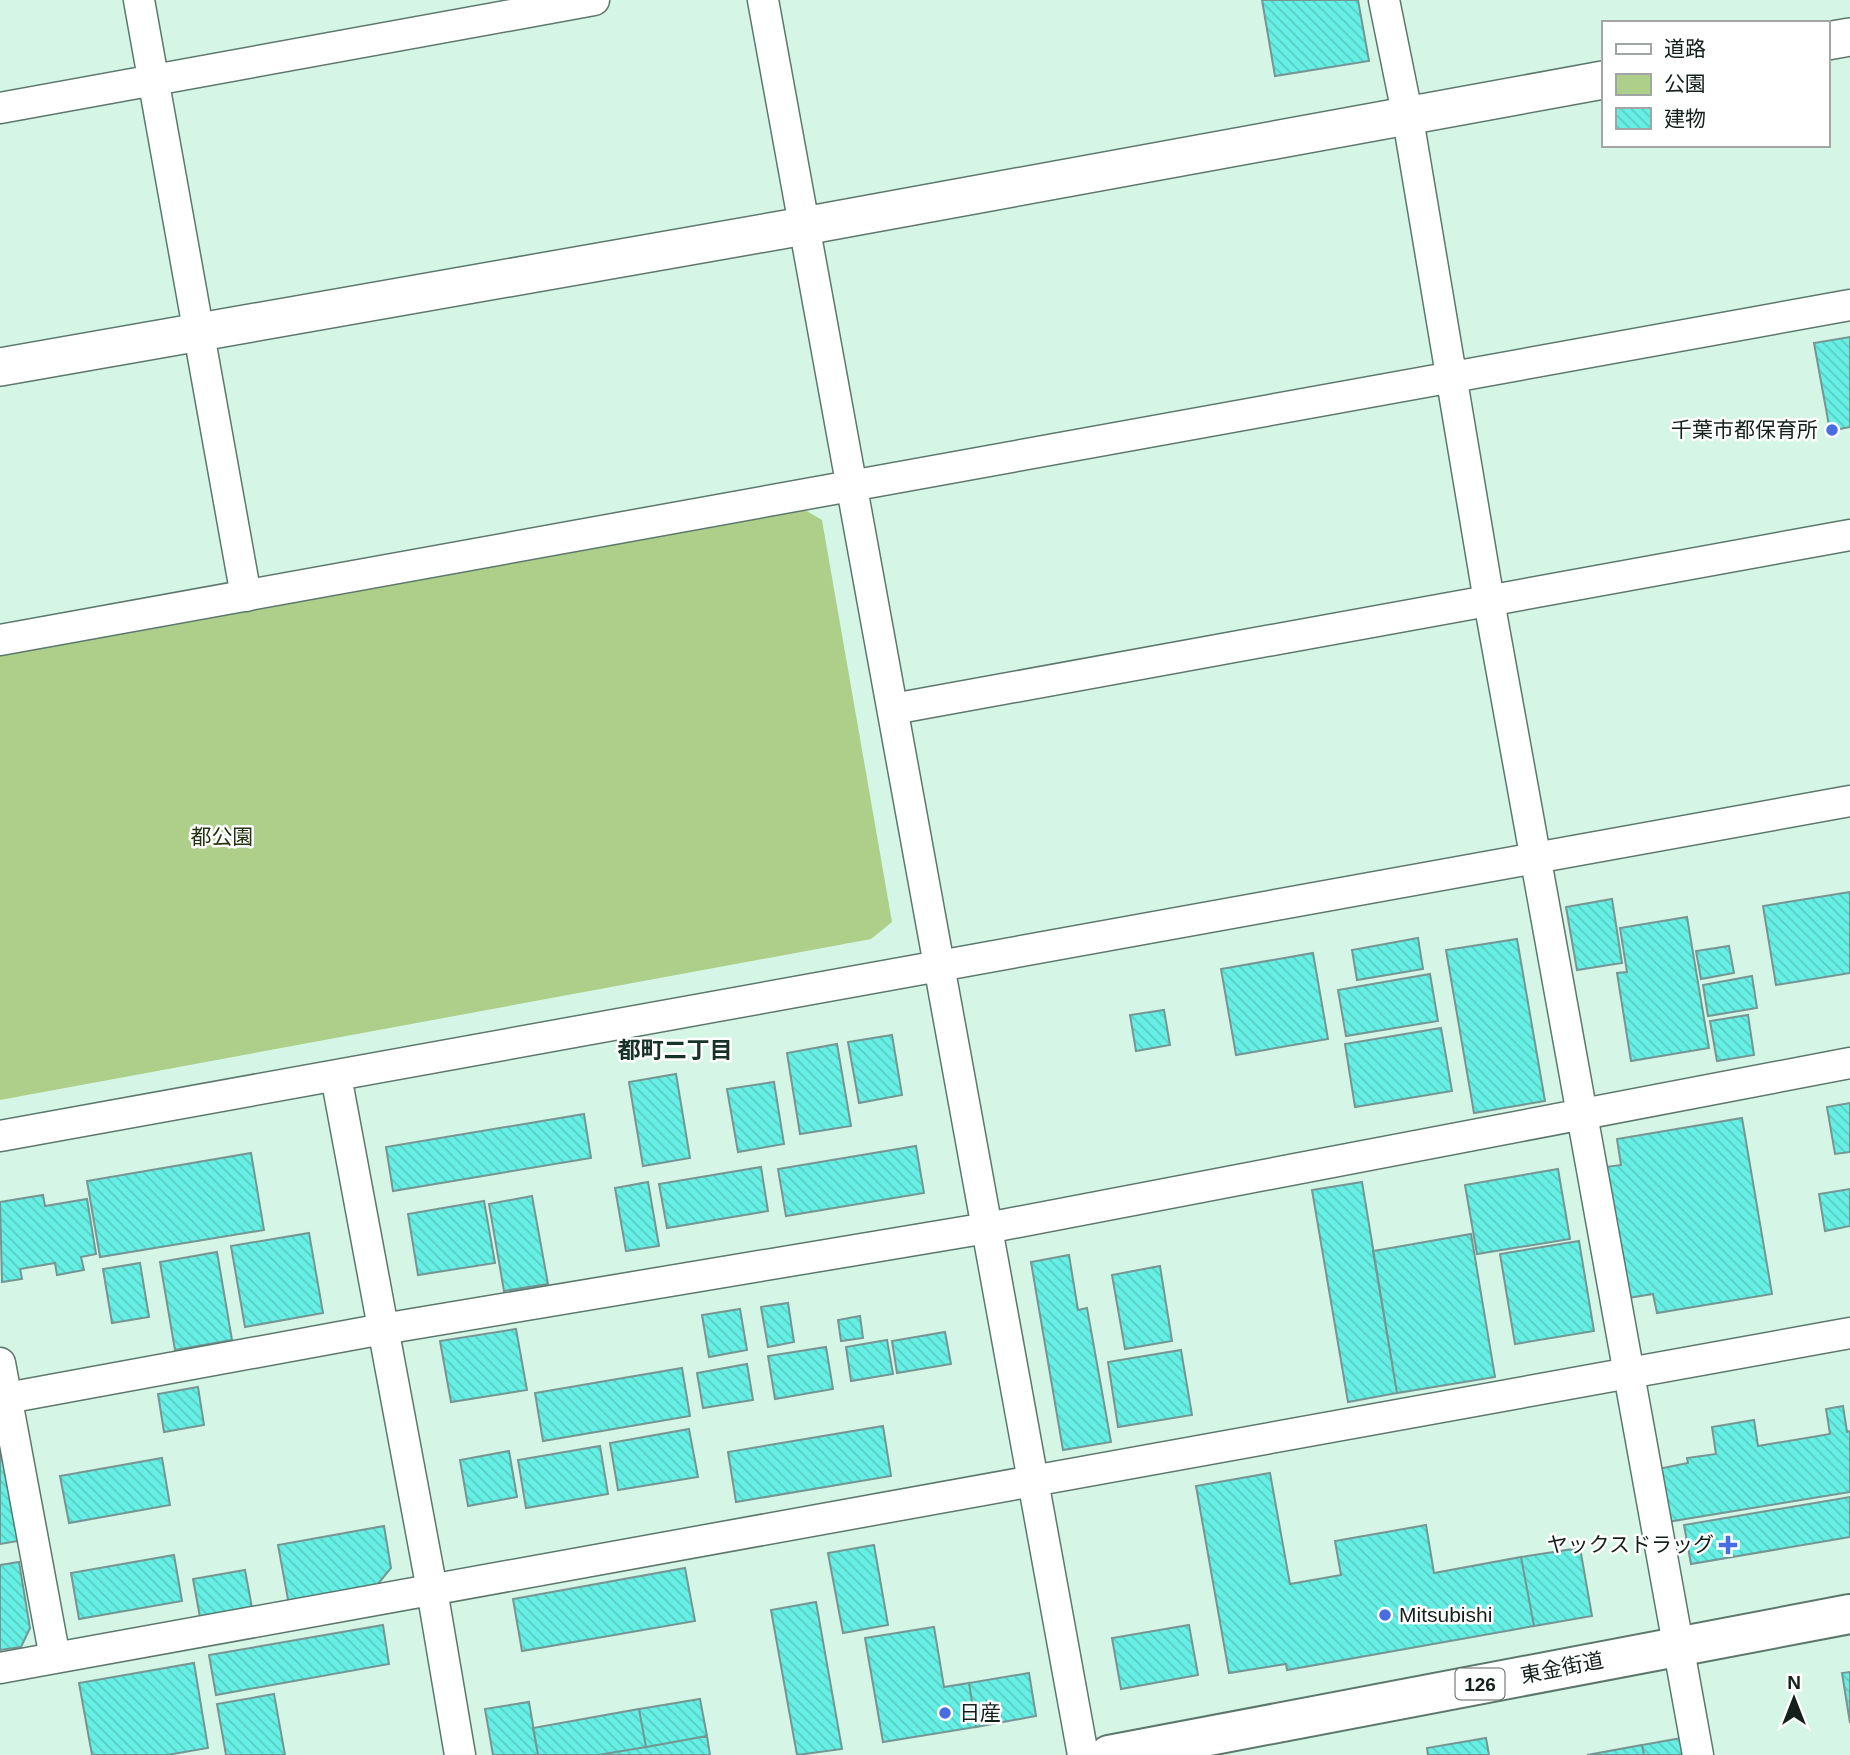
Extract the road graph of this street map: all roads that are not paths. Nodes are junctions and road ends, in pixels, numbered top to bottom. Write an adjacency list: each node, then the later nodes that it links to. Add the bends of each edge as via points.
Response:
1 (139, 0): 7 (street)
2 (594, 0): 7 (street)
3 (763, 0): 11 (street)
4 (1384, 0): 10 (street)
5 (1850, 37): 6 (street)
6 (1829, 41)
7 (154, 80): 9 (street); 13 (street)
8 (1602, 80): 10 (street)
9 (0, 108)
10 (1406, 113): 11 (street, via 1356,126); 15 (street)
11 (804, 226): 13 (street); 16 (street)
12 (1850, 305): 15 (street)
13 (199, 331): 14 (street); 18 (street)
14 (0, 367)
15 (1449, 379): 16 (street); 19 (street)
16 (852, 486): 18 (street); 21 (street)
17 (1850, 535): 19 (street)
18 (246, 596): 20 (street)
19 (1489, 601): 21 (street); 23 (street)
20 (0, 640)
21 (892, 709): 24 (street)
22 (1850, 801): 23 (street)
23 (1535, 856): 24 (street); 27 (street)
24 (939, 964): 26 (street); 29 (street)
25 (1850, 1063): 27 (street)
26 (336, 1076): 28 (street); 30 (street)
27 (1583, 1112): 29 (street); 33 (street)
28 (0, 1136)
29 (987, 1228): 30 (street); 35 (street)
30 (383, 1329): 34 (street); 36 (street)
31 (1850, 1333): 33 (street)
32 (0, 1363): 34 (street)
33 (1627, 1373): 35 (street); 38 (street)
34 (7, 1398): 39 (street)
35 (1034, 1483): 36 (street); 42 (street)
36 (432, 1590): 39 (street); 41 (street)
37 (1850, 1614): 38 (highway, 東金街道 / 126)
38 (1678, 1646): 43 (highway, 東金街道 / 126); 44 (street)
39 (55, 1658): 40 (street)
40 (0, 1668)
41 (460, 1755)
42 (1083, 1755)
43 (1110, 1755)
44 (1698, 1755)

